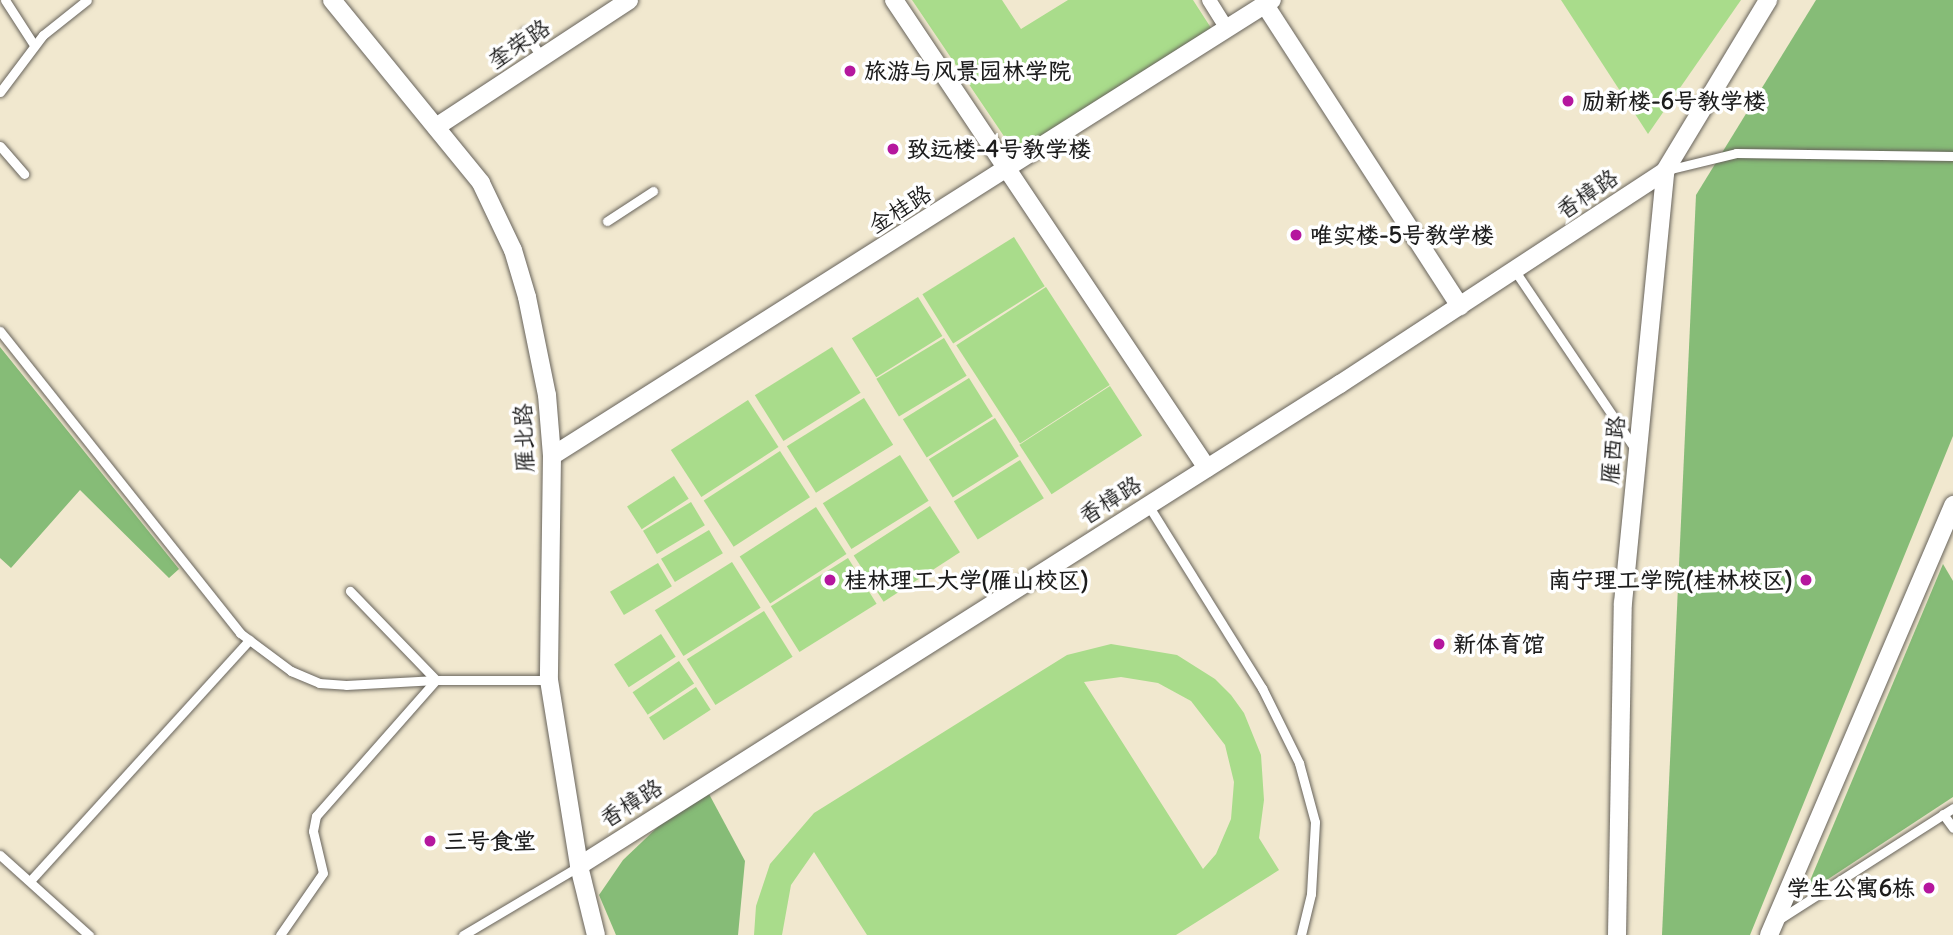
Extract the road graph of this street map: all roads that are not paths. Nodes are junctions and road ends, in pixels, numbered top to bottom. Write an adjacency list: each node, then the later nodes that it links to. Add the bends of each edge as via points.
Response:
1 (5, 0): 11 (lane)
2 (88, 0): 11 (lane)
3 (332, 0): 14 (street, 雁北路)
4 (629, 0): 12 (street, 奎荣路)
5 (894, 0): 17 (street)
6 (1209, 0): 9 (street)
7 (1768, 0): 18 (street, 雁西路)
8 (1266, 2): 9 (street, 金桂路); 23 (street)
9 (1227, 29): 17 (street, 金桂路)
10 (525, 32): 12 (lane)
11 (34, 45): 13 (lane)
12 (542, 58): 14 (street, 奎荣路)
13 (0, 92)
14 (436, 127): 26 (street, 雁北路, via 481,183 513,250 547,395)
15 (0, 146): 19 (lane)
16 (1953, 156): 18 (lane, via 1736,153)
17 (1009, 169): 26 (street, 金桂路); 27 (street)
18 (1665, 171): 22 (street, 香樟路); 25 (street, 雁西路)
19 (24, 174)
20 (653, 191): 21 (lane)
21 (607, 221)
22 (1515, 271): 23 (street, 香樟路); 25 (lane)
23 (1460, 307): 27 (street, 香樟路)
24 (0, 331): 31 (lane)
25 (1637, 452): 46 (street, 雁西路, via 1622,603)
26 (552, 456): 33 (street, 雁北路)
27 (1207, 467): 28 (street, 香樟路)
28 (1149, 505): 38 (street, 香樟路); 45 (lane, via 1262,688 1299,764 1315,822 1311,894)
29 (1953, 505): 40 (street)
30 (350, 591): 32 (lane)
31 (250, 640): 32 (lane, via 290,671 319,682); 39 (lane)
32 (436, 680): 33 (lane); 42 (lane, via 316,816 313,831 323,873)
33 (549, 680): 38 (street, 雁北路)
34 (1953, 808): 35 (lane)
35 (1943, 814): 36 (lane); 40 (lane)
36 (1953, 828)
37 (0, 855): 39 (lane)
38 (579, 866): 43 (lane); 44 (street, 雁北路)
39 (30, 881): 41 (lane)
40 (1771, 929)
41 (89, 935)
42 (280, 935)
43 (463, 935)
44 (596, 935)
45 (1301, 935)
46 (1617, 935)

